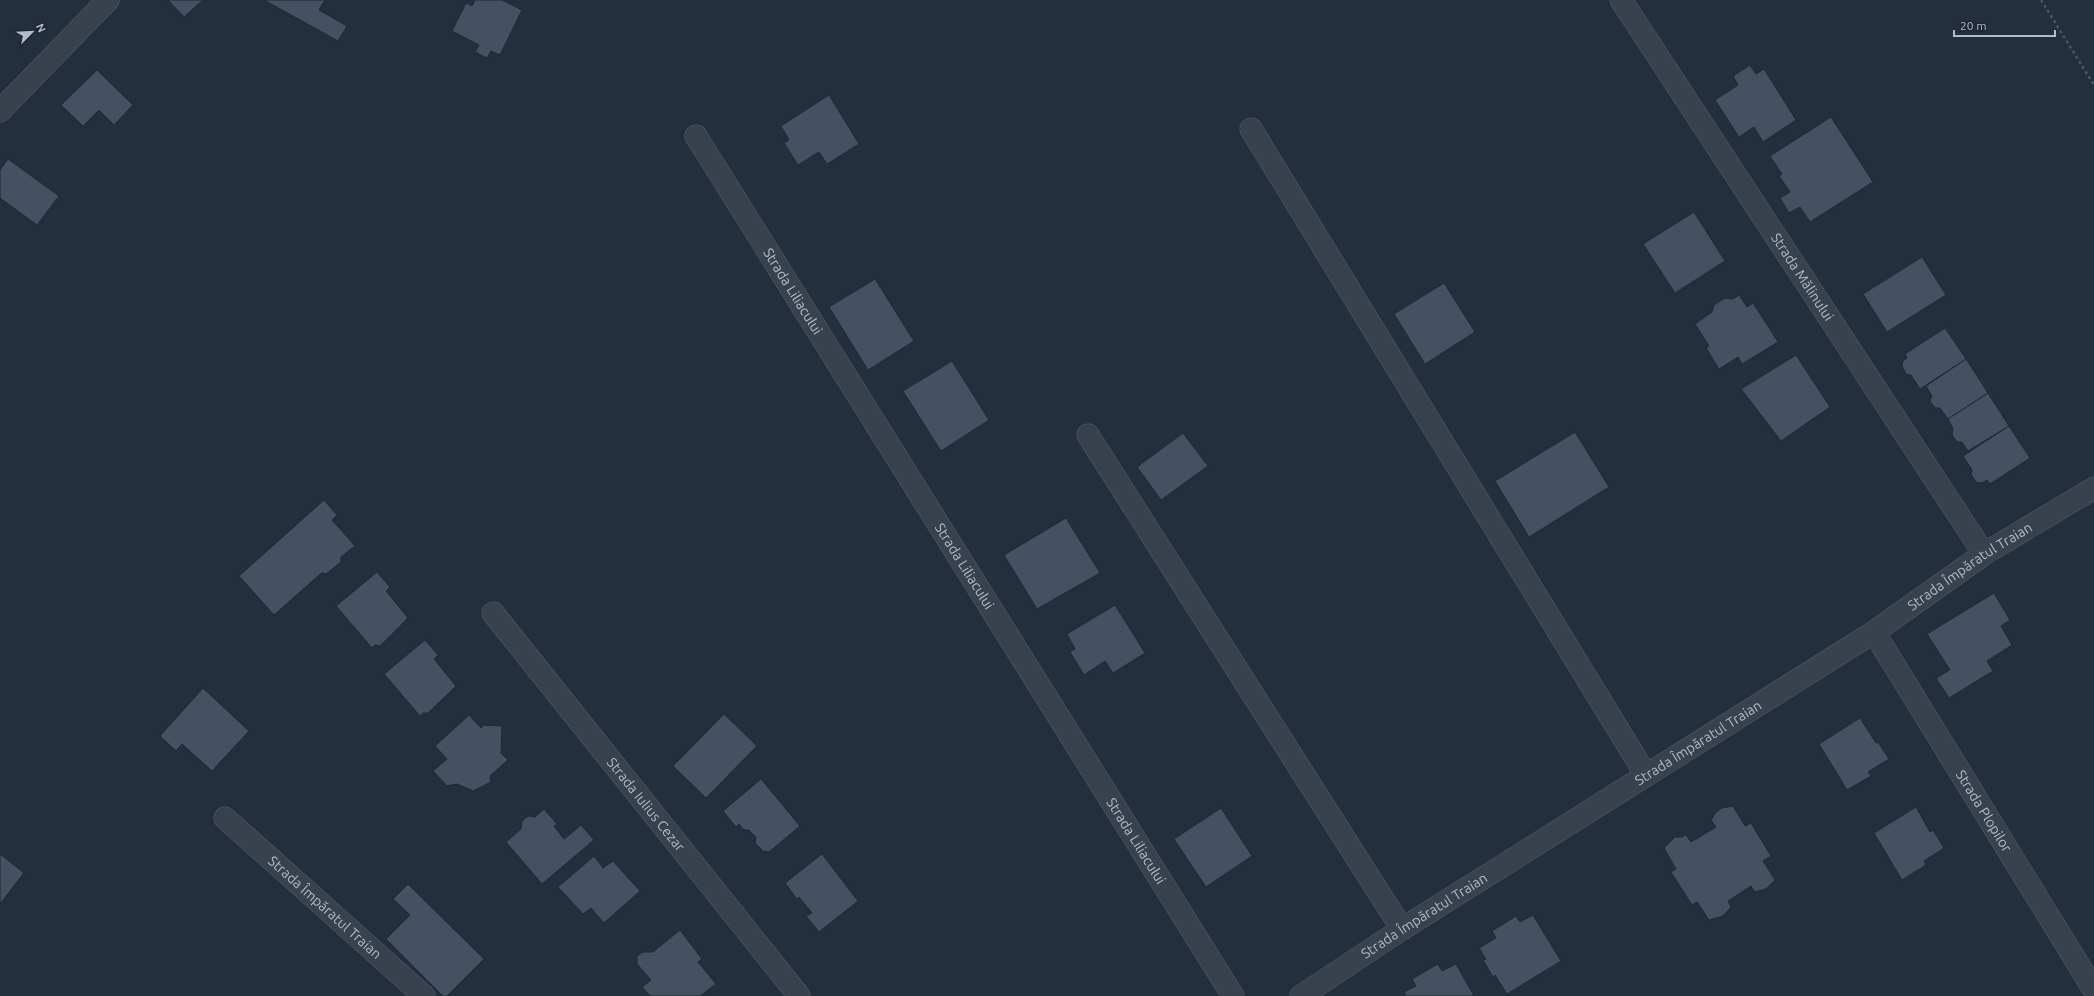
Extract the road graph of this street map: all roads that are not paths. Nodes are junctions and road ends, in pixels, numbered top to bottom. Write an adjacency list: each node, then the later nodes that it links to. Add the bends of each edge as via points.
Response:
1 (108, 0): 3 (street)
2 (1621, 0): 8 (street, Strada Mălinului)
3 (0, 111)
4 (1251, 129): 11 (street)
5 (696, 136): 17 (street, Strada Liliacului)
6 (1088, 435): 13 (street)
7 (2094, 488): 8 (street, Strada Împăratul Traian)
8 (1984, 554): 10 (street, Strada Împăratul Traian)
9 (493, 613): 16 (street, Strada Iulius Cezar)
10 (1874, 632): 11 (street, Strada Împăratul Traian); 14 (street, Strada Plopilor)
11 (1646, 775): 13 (street, Strada Împăratul Traian)
12 (225, 818): 15 (street, Strada Împăratul Traian)
13 (1402, 929): 18 (street, Strada Împăratul Traian)
14 (2094, 990)
15 (424, 996)
16 (799, 996)
17 (1233, 996)
18 (1301, 996)

